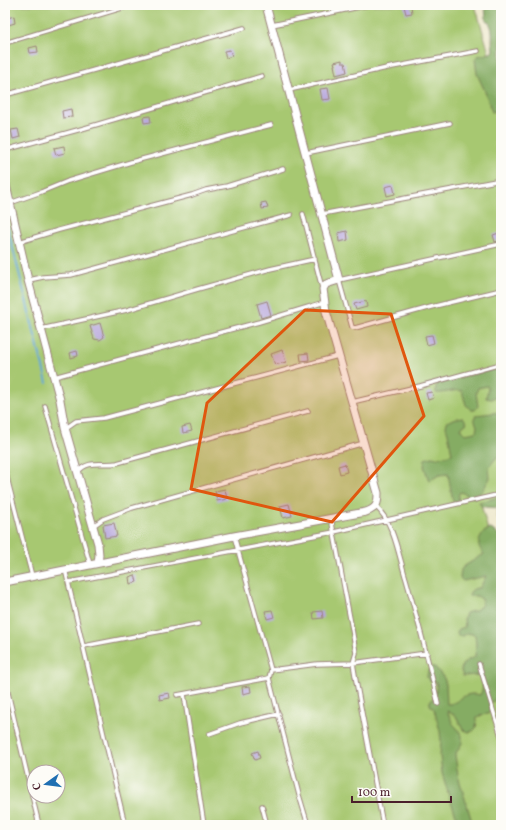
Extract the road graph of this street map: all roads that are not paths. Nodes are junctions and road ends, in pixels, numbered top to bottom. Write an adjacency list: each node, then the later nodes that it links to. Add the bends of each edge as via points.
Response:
1 (132, 5): 6 (lane)
2 (266, 5): 4 (street)
3 (369, 5): 4 (lane)
4 (272, 25): 9 (street)
5 (244, 28): 10 (lane)
6 (5, 43)
7 (478, 51): 9 (lane)
8 (262, 76): 13 (lane)
9 (289, 90): 14 (street)
10 (5, 95)
11 (450, 123): 14 (lane)
12 (271, 125): 18 (lane, via 131,162)
13 (5, 150)
14 (306, 153): 20 (street)
15 (283, 169): 22 (lane)
16 (501, 180): 20 (lane)
17 (5, 181): 18 (street)
18 (10, 203): 22 (street)
19 (303, 214): 24 (lane)
20 (322, 214): 26 (street)
21 (291, 215): 25 (lane, via 71,275)
22 (20, 242): 25 (street)
23 (501, 244): 26 (lane)
24 (315, 259): 27 (lane); 30 (lane, via 270,269 127,310)
25 (28, 280): 30 (street)
26 (339, 280): 27 (street, via 326,284); 28 (lane, via 352,327 355,328)
27 (323, 289): 29 (street)
28 (501, 290)
29 (325, 302): 31 (street); 33 (lane)
30 (41, 330): 33 (street)
31 (338, 356): 34 (street); 37 (lane, via 104,418 76,421)
32 (501, 364): 34 (lane)
33 (54, 377): 37 (street)
34 (352, 402): 38 (street)
35 (45, 406): 50 (lane)
36 (308, 411): 40 (lane, via 117,463 93,463 82,467)
37 (66, 428): 40 (street)
38 (364, 443): 42 (street, via 378,493); 45 (lane, via 132,508)
39 (5, 470): 52 (lane)
40 (77, 473): 45 (street)
41 (501, 494): 44 (lane)
42 (376, 507): 43 (street, via 366,512); 44 (lane)
43 (331, 518): 46 (lane); 47 (street)
44 (387, 521): 46 (lane); 57 (lane)
45 (92, 526): 49 (street, via 98,544)
46 (334, 532): 48 (lane); 58 (lane, via 356,653)
47 (234, 536): 48 (lane); 49 (street)
48 (238, 550): 54 (lane); 60 (lane)
49 (98, 563): 50 (street)
50 (90, 564): 51 (street)
51 (65, 569): 52 (street); 54 (lane)
52 (32, 576): 53 (street)
53 (5, 582)
54 (68, 582): 56 (lane)
55 (198, 624): 56 (lane)
56 (84, 646): 71 (lane)
57 (427, 653): 58 (lane); 65 (lane)
58 (353, 663): 60 (lane, via 317,664); 75 (lane)
59 (479, 664): 68 (lane)
60 (271, 670): 61 (lane)
61 (270, 678): 63 (lane); 66 (lane)
62 (5, 680): 70 (lane)
63 (184, 694): 64 (lane); 72 (lane)
64 (177, 695)
65 (438, 704)
66 (279, 714): 67 (lane, via 240,723); 74 (lane)
67 (209, 734)
68 (501, 736)
69 (262, 806): 73 (lane)
70 (39, 825)
71 (125, 825)
72 (204, 825)
73 (267, 825)
74 (308, 825)
75 (383, 825)

